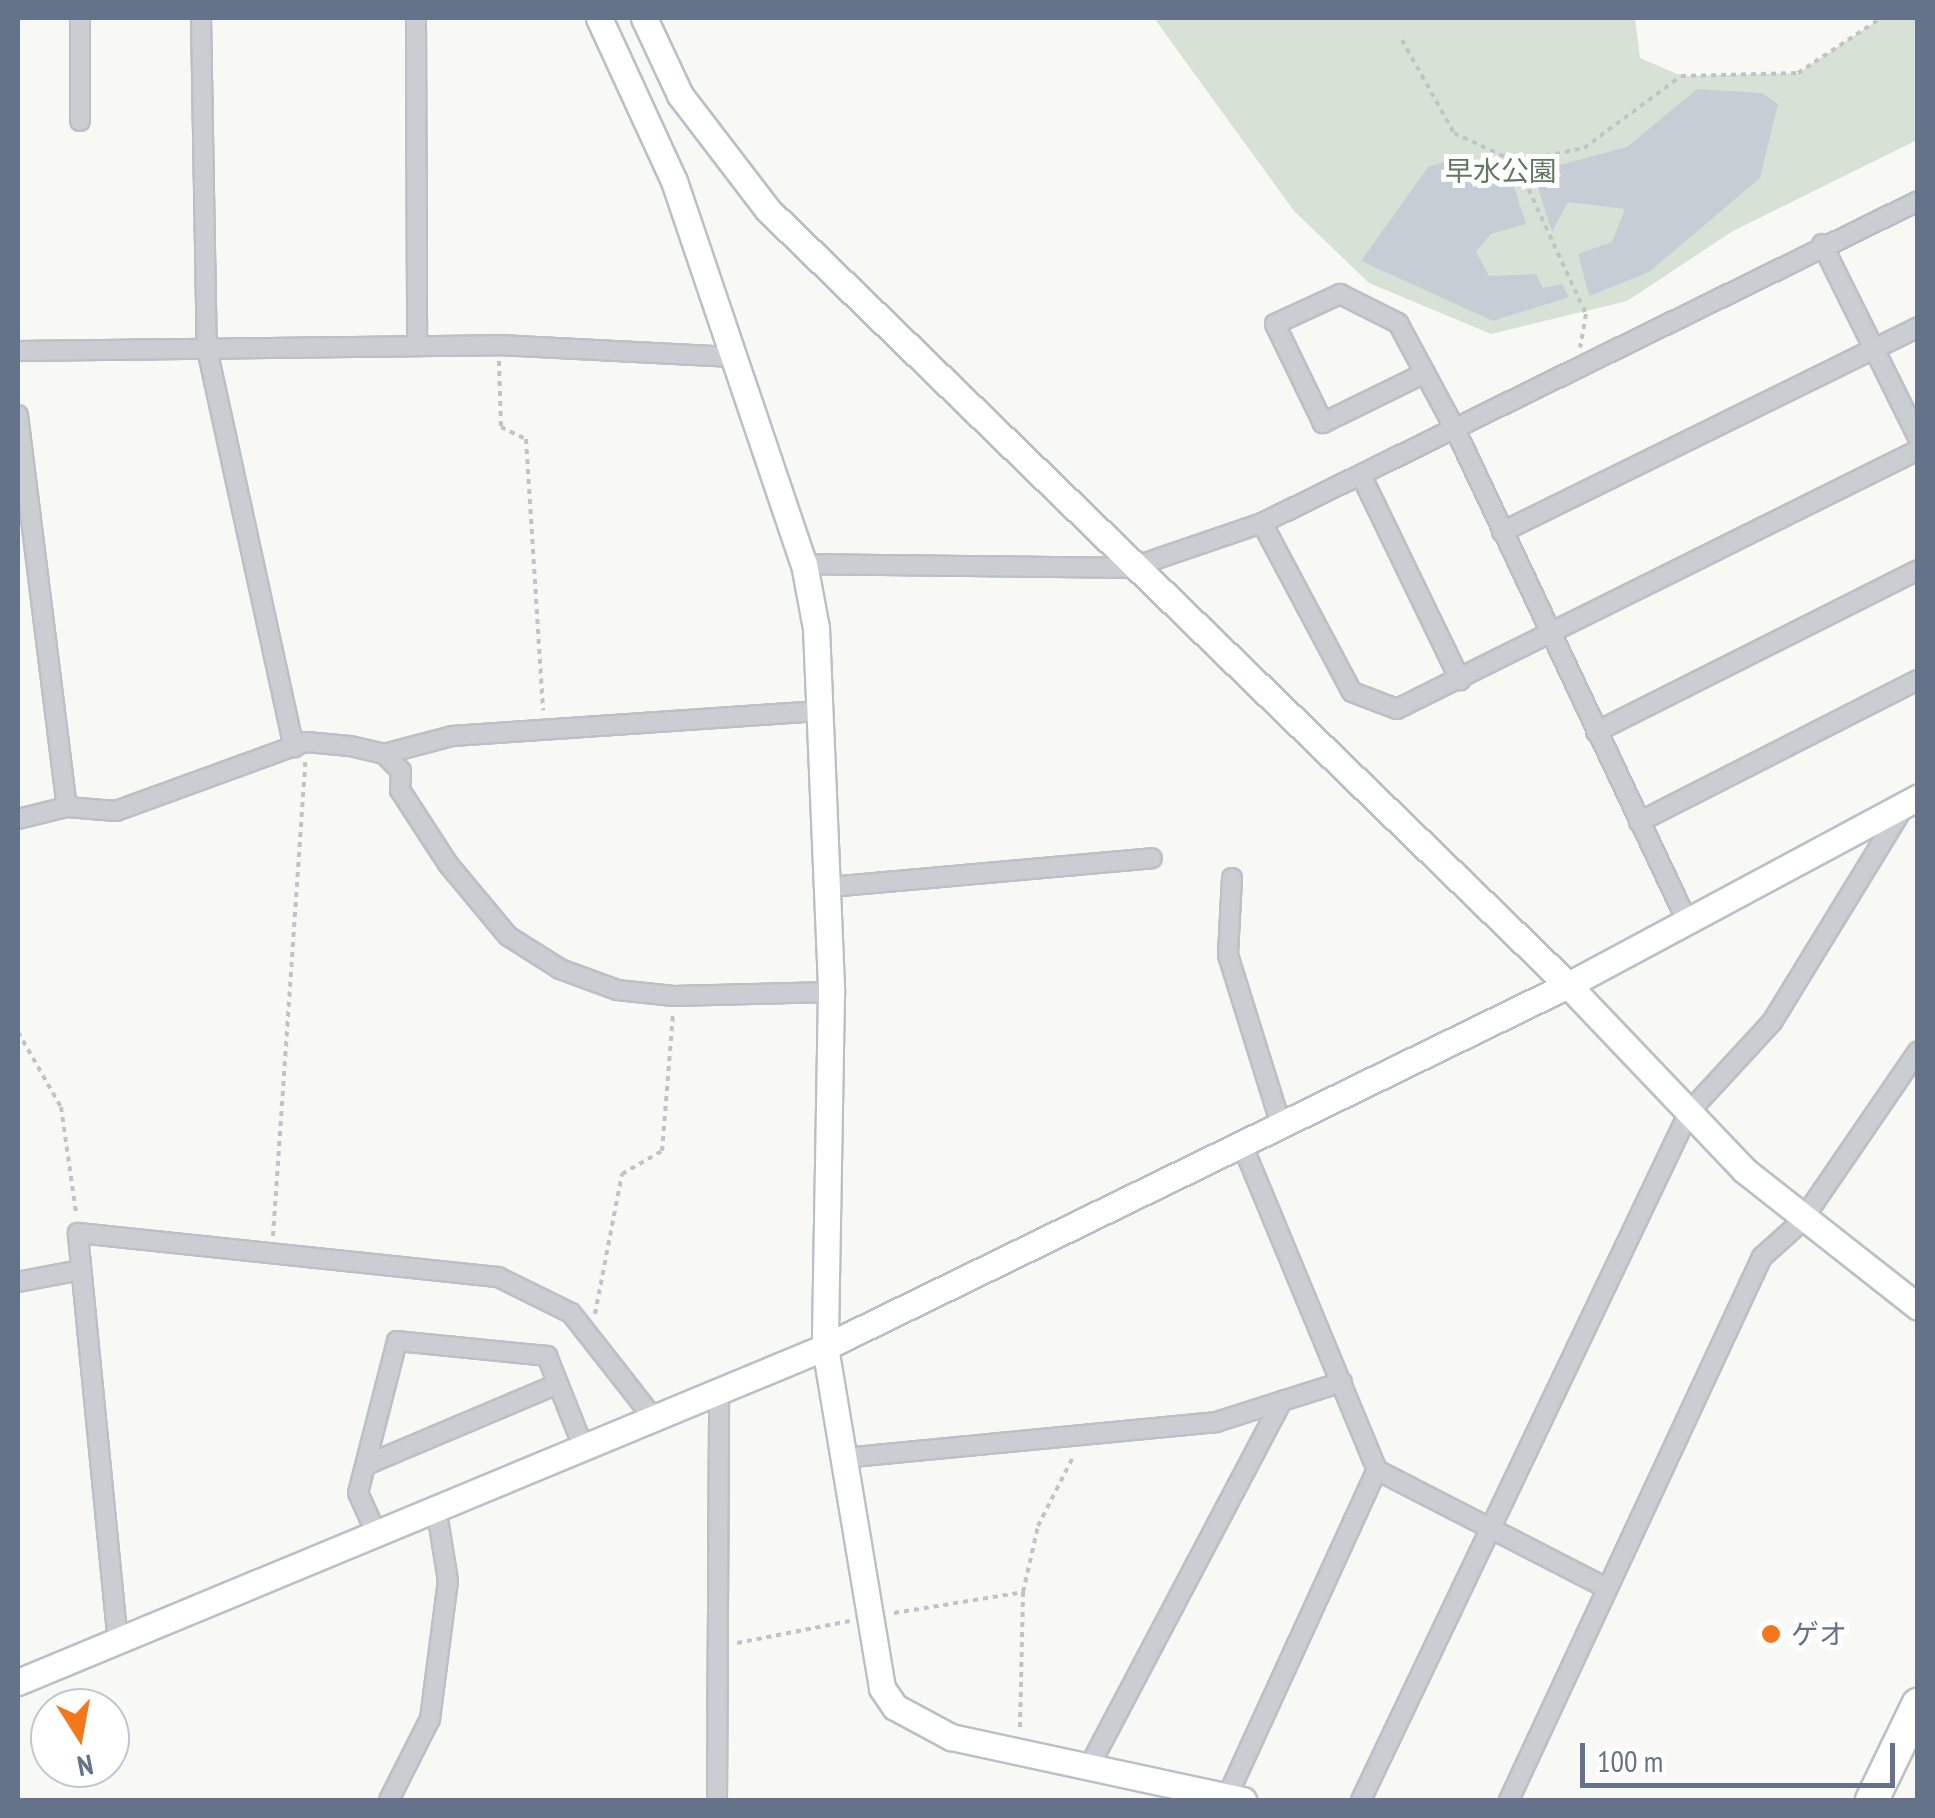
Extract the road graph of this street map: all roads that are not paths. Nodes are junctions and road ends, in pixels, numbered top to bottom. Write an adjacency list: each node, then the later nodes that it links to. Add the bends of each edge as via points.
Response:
1 (80, 18): 6 (street)
2 (201, 18): 11 (street)
3 (416, 18): 10 (street)
4 (599, 18): 14 (street, via 674,182)
5 (644, 18): 24 (street, via 680,95 768,210)
6 (80, 120)
7 (1918, 200): 8 (street)
8 (1822, 244): 12 (street); 17 (street)
9 (1918, 328): 12 (street)
10 (417, 346): 11 (street); 14 (street)
11 (207, 349): 13 (street); 31 (street)
12 (1874, 349): 18 (street); 22 (street)
13 (18, 352)
14 (733, 357): 23 (street)
15 (1425, 374): 15 (street, via 1398,323 1340,294 1274,324 1323,424); 17 (street)
16 (18, 415): 34 (street)
17 (1455, 429): 20 (street); 22 (street)
18 (1918, 437)
19 (1918, 450): 26 (street)
20 (1361, 475): 21 (street); 27 (street)
21 (1262, 523): 24 (street); 27 (street, via 1362,702 1398,709)
22 (1502, 532): 26 (street)
23 (804, 564): 24 (street); 29 (street)
24 (1130, 568): 41 (street)
25 (1918, 570): 30 (street)
26 (1552, 635): 27 (street); 30 (street)
27 (1460, 680)
28 (1918, 680): 36 (street)
29 (823, 712): 32 (street, via 452,736); 39 (street)
30 (1596, 732): 36 (street)
31 (300, 745): 32 (street); 34 (street, via 116,811)
32 (384, 754): 42 (street, via 448,864 508,936 616,990 674,996)
33 (1912, 800): 40 (street); 44 (street, via 1772,1022)
34 (66, 807): 35 (street)
35 (18, 820)
36 (1639, 822): 40 (street)
37 (1152, 858): 39 (street)
38 (1232, 878): 45 (street, via 1228,955)
39 (830, 887): 42 (street)
40 (1687, 921): 41 (street)
41 (1568, 986): 44 (street); 45 (street)
42 (831, 992): 51 (street)
43 (1918, 1050): 47 (street)
44 (1689, 1112): 47 (street); 62 (street)
45 (1281, 1125): 46 (street)
46 (1242, 1144): 51 (street); 52 (street)
47 (1801, 1222): 50 (street); 64 (street, via 1762,1257)
48 (75, 1271): 49 (street); 56 (street, via 78,1233 272,1248 498,1277 539,1293 590,1333); 65 (street)
49 (18, 1282)
50 (1918, 1307)
51 (826, 1347): 54 (street); 58 (street)
52 (1342, 1382): 55 (street); 60 (street)
53 (558, 1384): 57 (street); 59 (street); 59 (street, via 548,1356 397,1341)
54 (719, 1392): 56 (street); 71 (street)
55 (1282, 1401): 58 (street, via 1216,1422 1080,1442); 68 (street)
56 (654, 1419): 57 (street)
57 (584, 1449): 61 (street)
58 (843, 1458): 68 (street, via 882,1688 923,1726)
59 (366, 1465): 63 (street, via 358,1493)
60 (1377, 1470): 62 (street); 69 (street)
61 (437, 1512): 63 (street); 70 (street, via 448,1581 430,1719)
62 (1494, 1534): 64 (street); 72 (street)
63 (378, 1537): 65 (street)
64 (1608, 1588): 73 (street)
65 (118, 1642): 66 (street)
66 (18, 1682)
67 (1918, 1705): 74 (highway)
68 (1090, 1765): 69 (street)
69 (1235, 1799)
70 (389, 1800)
71 (717, 1800)
72 (1361, 1800)
73 (1509, 1800)
74 (1872, 1800)

